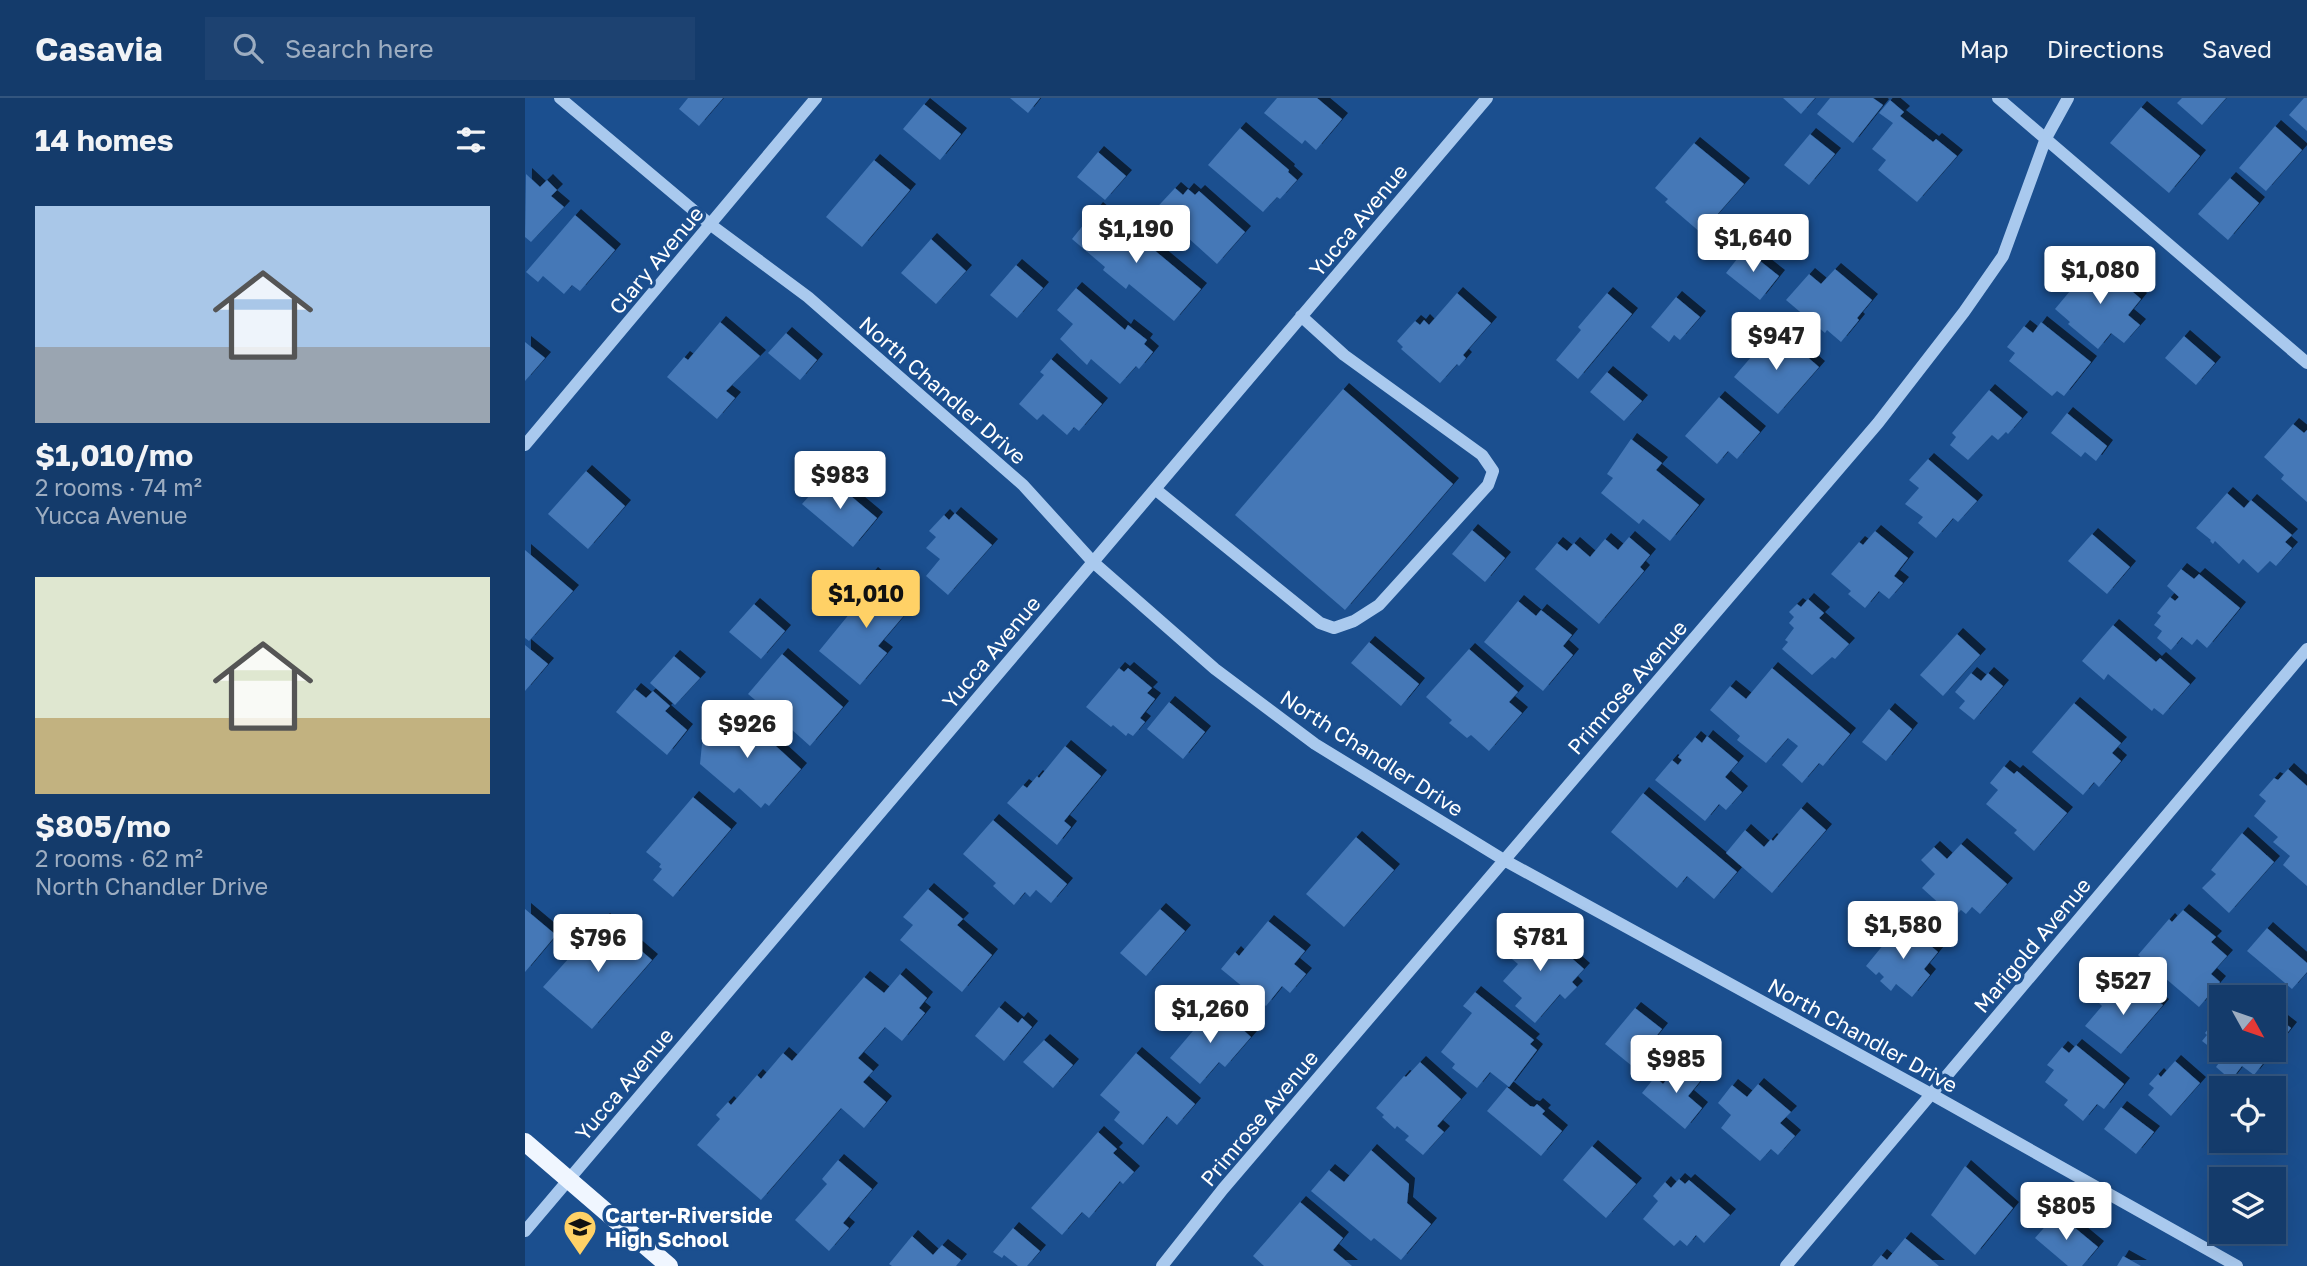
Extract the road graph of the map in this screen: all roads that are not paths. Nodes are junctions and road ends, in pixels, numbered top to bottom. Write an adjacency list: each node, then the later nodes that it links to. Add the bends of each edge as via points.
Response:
1 (560, 98): 7 (street, North Chandler Drive)
2 (816, 98): 7 (street, Clary Avenue)
3 (1487, 98): 8 (street, Yucca Avenue)
4 (1999, 98): 6 (street)
5 (2068, 98): 6 (street, Primrose Avenue)
6 (2046, 138): 9 (street); 14 (street, Primrose Avenue, via 2003,256 1964,312 1878,423)
7 (711, 225): 10 (street, Clary Avenue); 12 (street, North Chandler Drive, via 808,298 1023,485)
8 (1301, 316): 11 (street, Yucca Avenue); 11 (street, via 1344,355 1482,455 1493,471 1488,485 1379,605 1334,628 1319,623)
9 (2307, 363)
10 (525, 445)
11 (1155, 489): 12 (street, Yucca Avenue)
12 (1093, 562): 14 (street, North Chandler Drive, via 1215,669 1315,744); 17 (street, Yucca Avenue)
13 (2307, 649): 15 (street, Marigold Avenue)
14 (1504, 860): 15 (street, North Chandler Drive); 20 (street, Primrose Avenue)
15 (1931, 1094): 21 (street, Marigold Avenue); 22 (street, North Chandler Drive)
16 (525, 1142): 17 (main road)
17 (569, 1178): 18 (street, Yucca Avenue); 19 (main road)
18 (525, 1231)
19 (669, 1266)
20 (1162, 1266)
21 (1786, 1266)
22 (2237, 1266)

